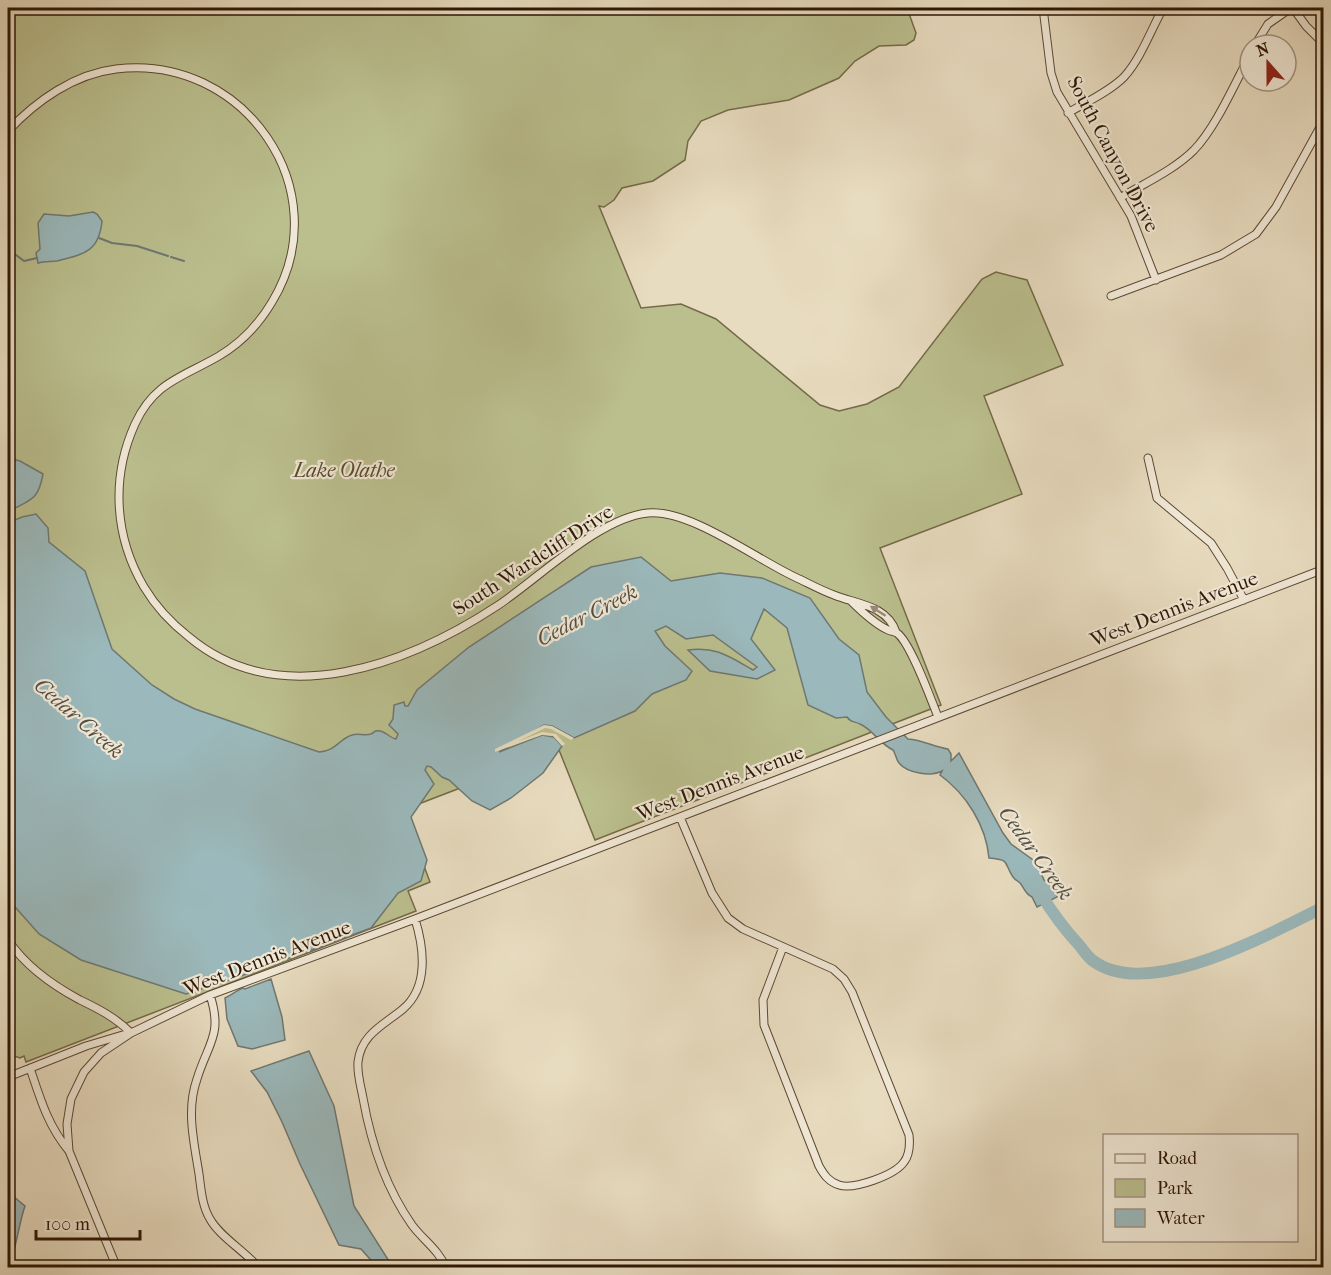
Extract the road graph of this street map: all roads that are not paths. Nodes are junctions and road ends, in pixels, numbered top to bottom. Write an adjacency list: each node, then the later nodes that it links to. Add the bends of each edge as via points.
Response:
1 (1043, 8): 7 (street, South Canyon Drive, via 1051,72)
2 (1163, 8): 7 (street, via 1133,66 1122,79)
3 (1292, 8): 4 (street, via 1268,24); 5 (street)
4 (1262, 33)
5 (1323, 44)
6 (1238, 77): 11 (street, via 1208,133 1194,150)
7 (1068, 113): 11 (street, South Canyon Drive)
8 (1323, 120): 9 (street)
9 (1321, 128): 12 (street, via 1267,222 1256,234 1221,255)
10 (8, 131): 17 (street, South Wardcliff Drive, via 42,100 86,76 114,69 156,69 198,79 232,99 260,127 283,166 293,201 294,240 278,293 244,338 216,358 172,379 149,401 135,422 119,471 122,532 142,583 171,621 210,652 251,670 287,677 333,675 372,665 469,623 602,530 631,516 650,513 697,525 778,570 851,600 861,611 896,632 908,648)
11 (1120, 198): 12 (street, South Canyon Drive, via 1140,235)
12 (1156, 280): 13 (street)
13 (1111, 296)
14 (1148, 458): 16 (street, via 1157,498 1211,543)
15 (1323, 569): 16 (street, West Dennis Avenue)
16 (1244, 600): 17 (street, West Dennis Avenue)
17 (939, 717): 18 (street, West Dennis Avenue)
18 (680, 817): 19 (street, West Dennis Avenue); 21 (street, via 721,910 743,929)
19 (415, 919): 22 (street, West Dennis Avenue); 29 (street, via 423,959 418,988 405,1008 370,1033 360,1052 358,1070 365,1113 385,1174 412,1224)
20 (8, 940): 23 (street, via 42,976 115,1018)
21 (783, 946): 21 (street, via 763,1000 764,1025 819,1166 831,1182 857,1186 894,1171 905,1161 910,1142 906,1127 848,986 833,969)
22 (210, 995): 23 (street, West Dennis Avenue); 28 (street, via 215,1033 197,1079 191,1114 204,1203 211,1220)
23 (131, 1033): 24 (street); 26 (street, via 101,1053 77,1084 68,1114)
24 (30, 1068): 25 (street); 26 (street, via 51,1126)
25 (8, 1077)
26 (69, 1151): 27 (street)
27 (117, 1268)
28 (259, 1268)
29 (446, 1268)

